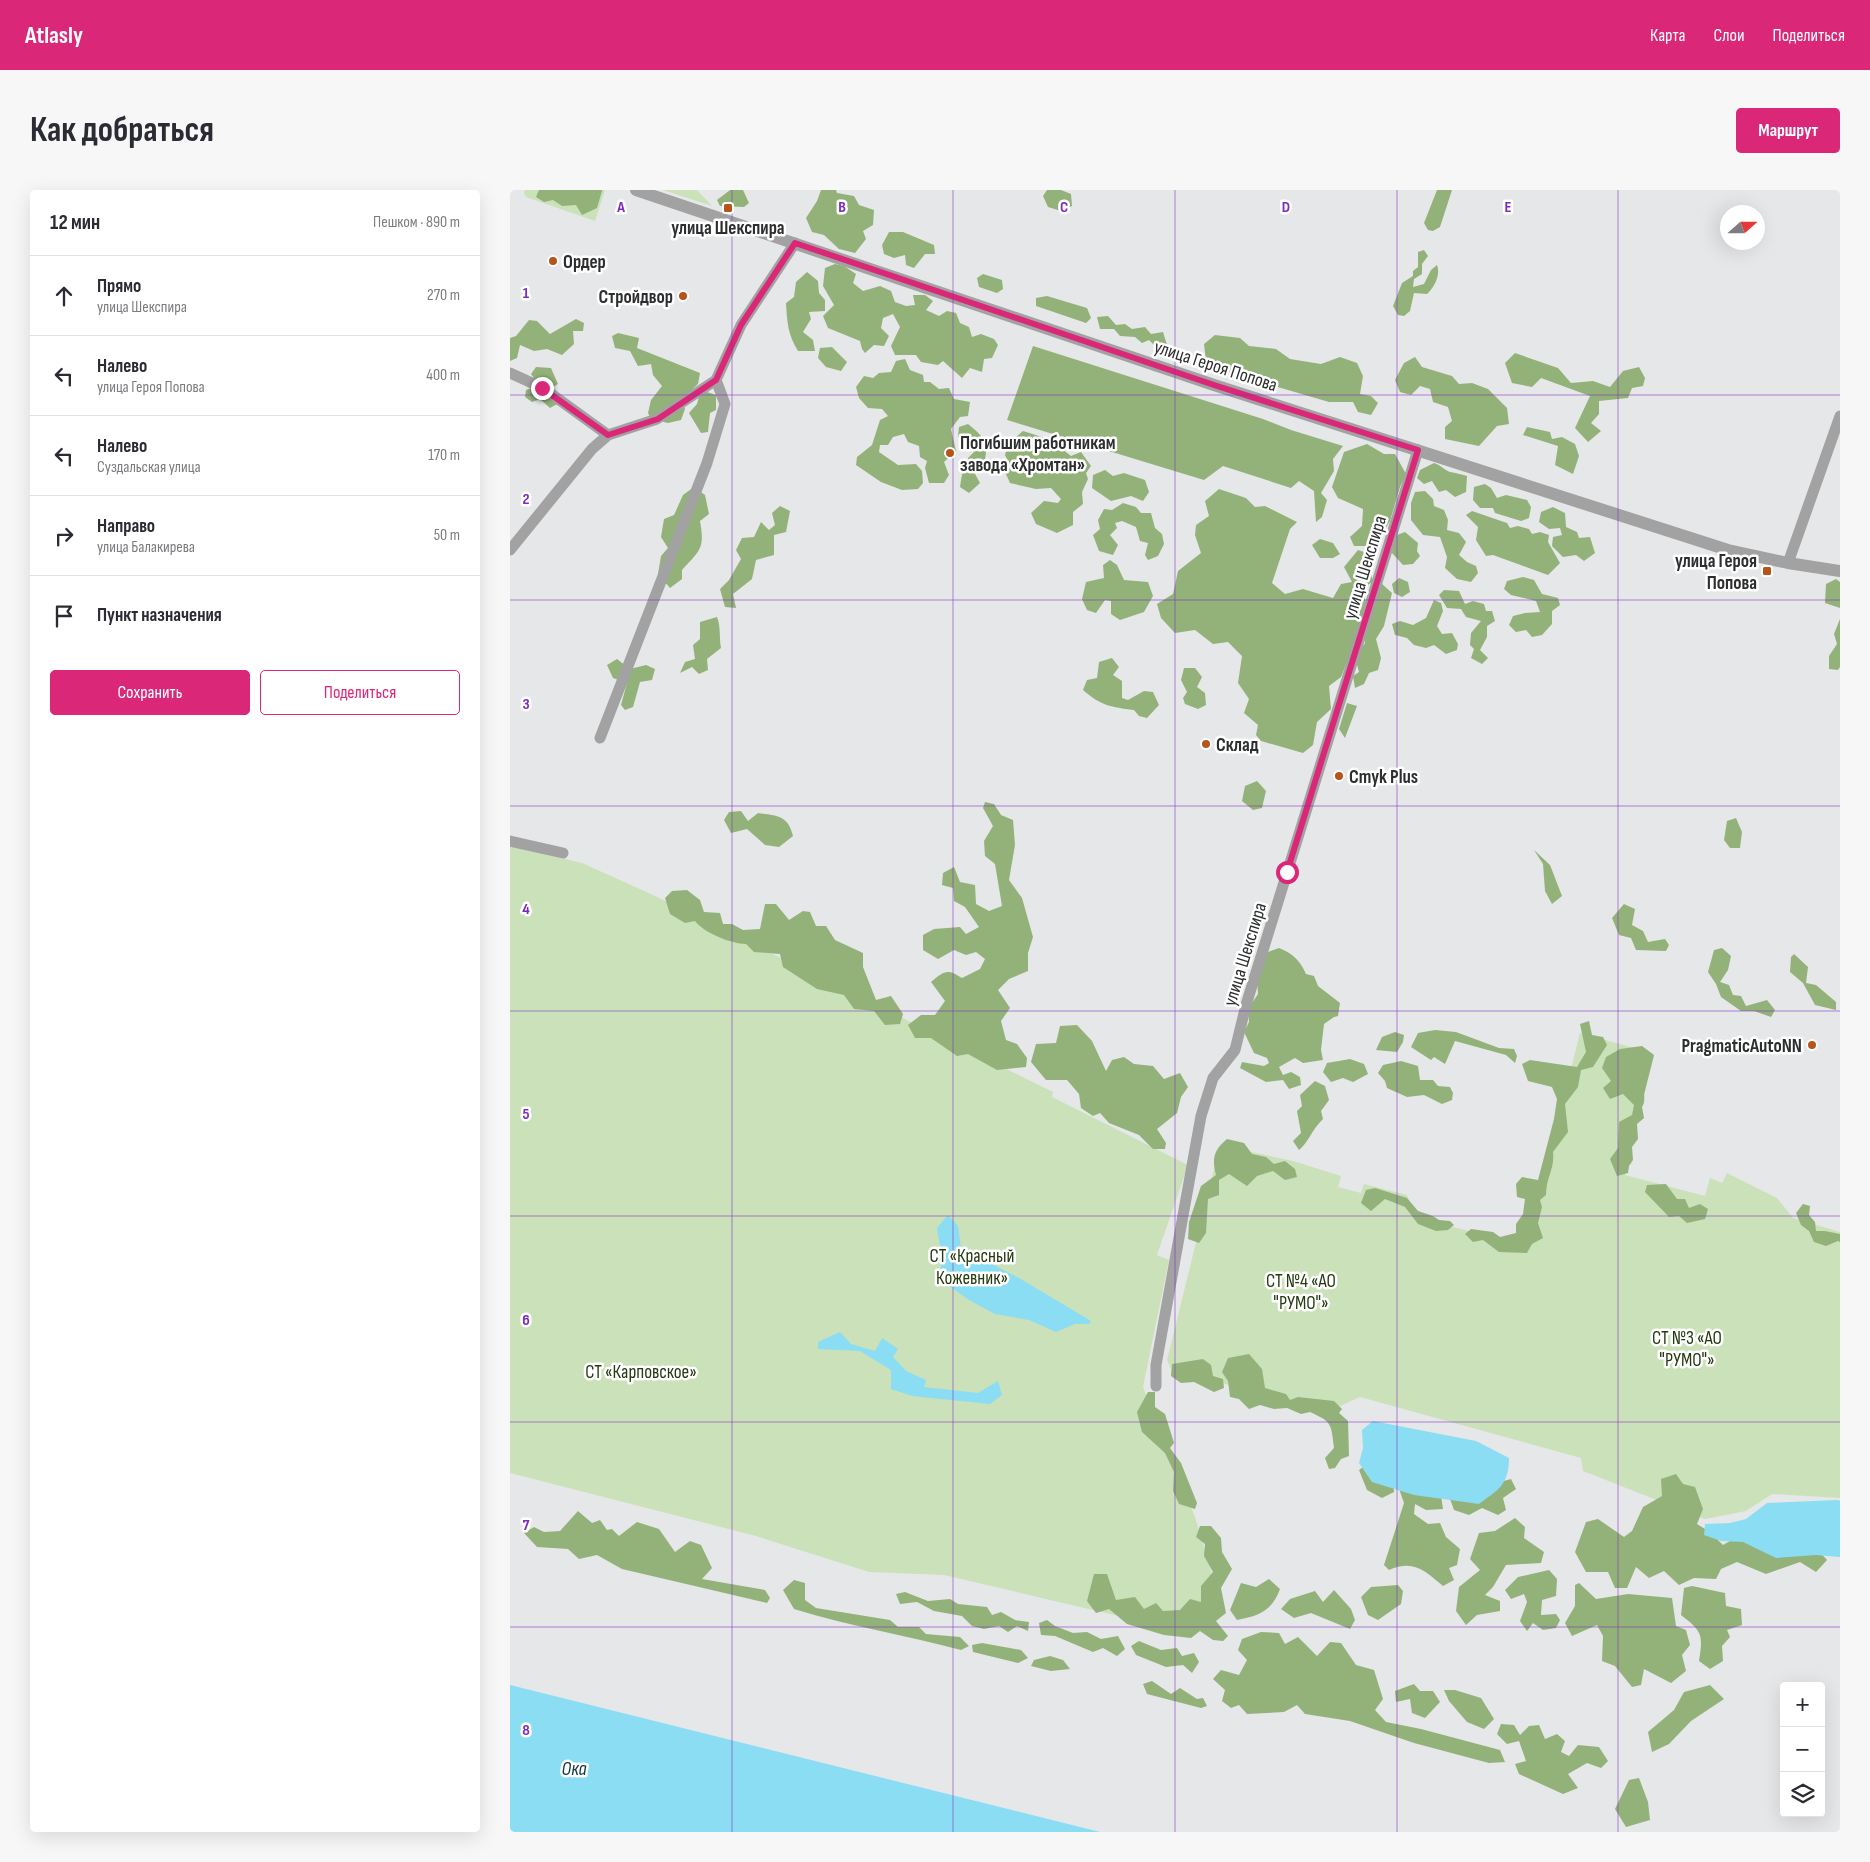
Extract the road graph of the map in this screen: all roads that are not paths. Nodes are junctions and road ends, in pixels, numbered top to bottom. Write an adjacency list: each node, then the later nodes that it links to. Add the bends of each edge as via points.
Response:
1 (636, 190): 2 (street, улица Героя Попова)
2 (795, 243): 4 (street, via 741,325); 7 (street, улица Героя Попова, via 1214,385)
3 (510, 373): 6 (street, via 542,388)
4 (716, 380): 6 (street, via 658,419); 11 (street, via 725,404 707,463)
5 (1840, 416): 9 (street)
6 (608, 435): 8 (street, via 592,449)
7 (1418, 450): 9 (street, улица Героя Попова, via 1728,550); 14 (street, улица Шекспира, via 1235,1050 1213,1078 1201,1116 1156,1365)
8 (510, 550)
9 (1788, 563): 10 (street, улица Героя Попова)
10 (1840, 571)
11 (600, 738)
12 (510, 841): 13 (street)
13 (563, 853)
14 (1156, 1386)

